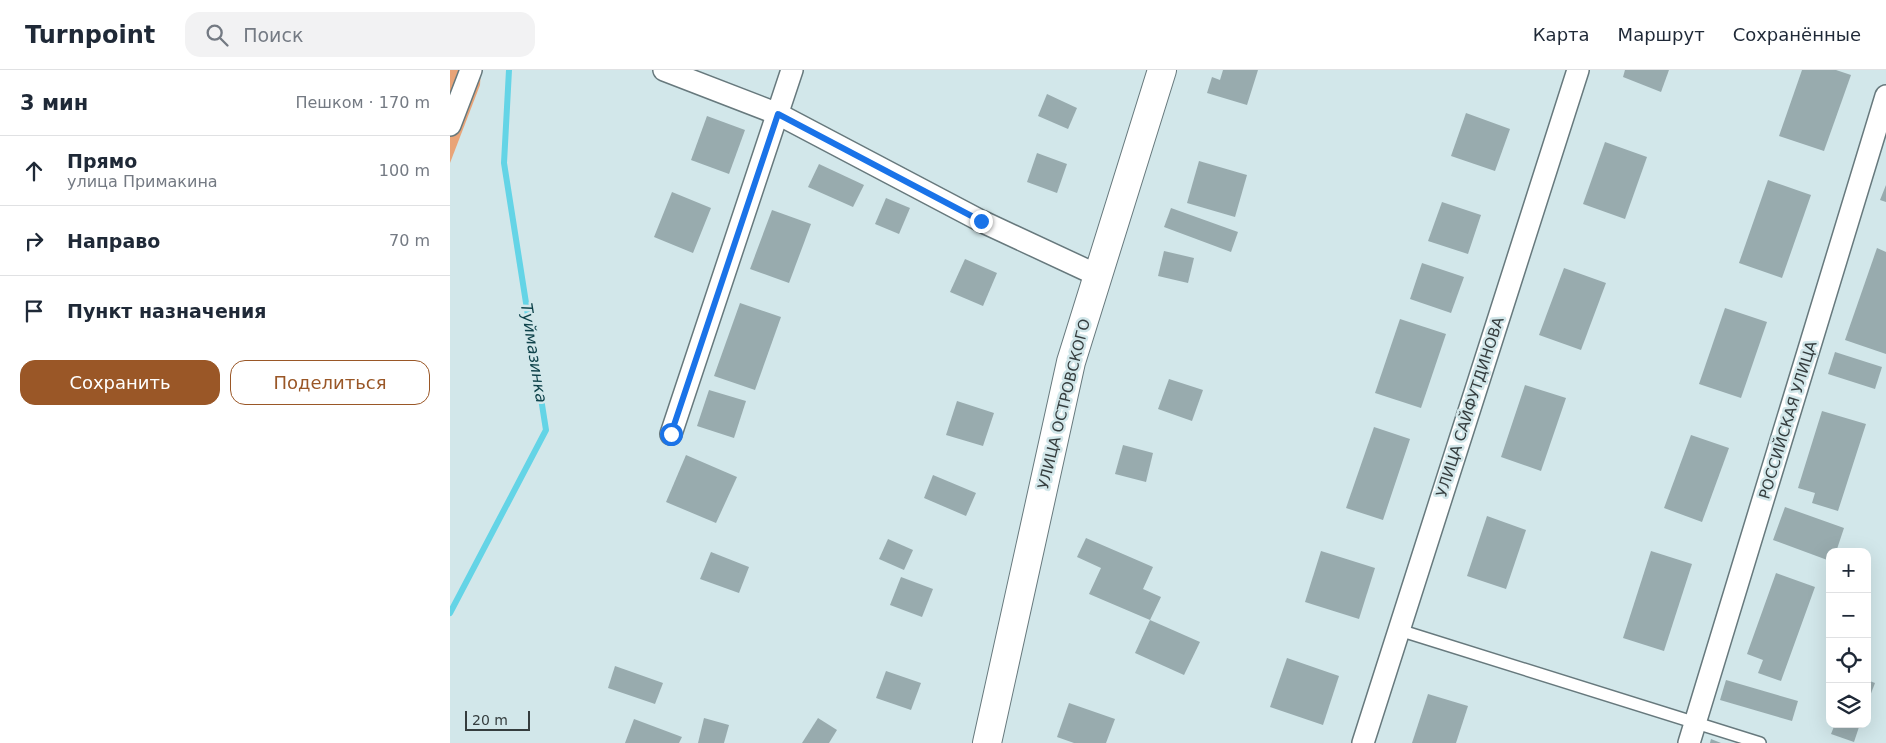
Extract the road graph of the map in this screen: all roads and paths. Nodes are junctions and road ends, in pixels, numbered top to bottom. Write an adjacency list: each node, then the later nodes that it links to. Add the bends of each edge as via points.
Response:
1 (471, 70): 8 (street)
2 (664, 70): 7 (street)
3 (792, 70): 7 (street)
4 (1162, 70): 9 (main road, УЛИЦА ОСТРОВСКОГО)
5 (1578, 70): 11 (street, УЛИЦА САЙФУТДИНОВА)
6 (1886, 96): 12 (street, РОССИЙСКАЯ УЛИЦА)
7 (778, 114): 9 (street, via 981,221); 10 (street)
8 (450, 125)
9 (1097, 275): 13 (main road, УЛИЦА ОСТРОВСКОГО, via 1071,362)
10 (671, 434)
11 (1399, 630): 12 (lane); 14 (street, УЛИЦА САЙФУТДИНОВА)
12 (1696, 722): 15 (street, РОССИЙСКАЯ УЛИЦА); 16 (lane)
13 (987, 743)
14 (1363, 743)
15 (1689, 743)
16 (1760, 743)

